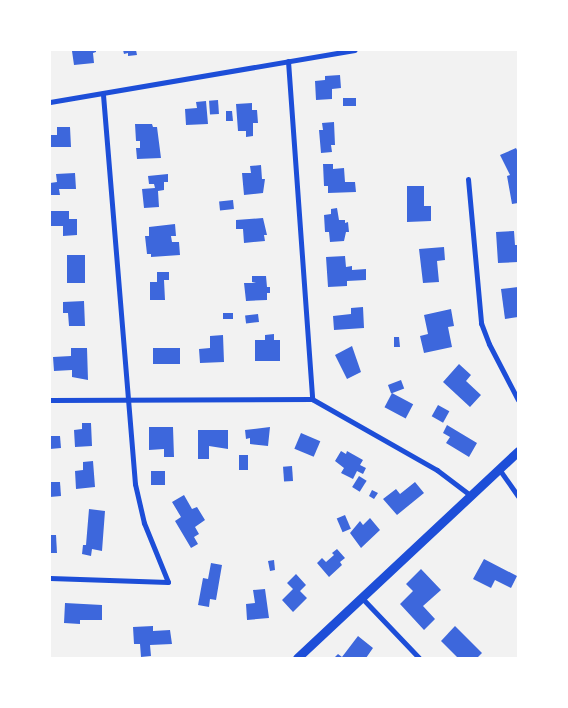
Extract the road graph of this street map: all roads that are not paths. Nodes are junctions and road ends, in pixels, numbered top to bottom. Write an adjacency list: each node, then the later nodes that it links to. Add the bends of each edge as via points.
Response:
1 (355, 50): 2 (street)
2 (288, 61): 3 (street); 7 (street)
3 (103, 93): 4 (street); 6 (street)
4 (50, 102)
5 (468, 179): 9 (street, via 481,322)
6 (128, 399): 7 (street); 8 (street); 14 (street, via 137,498 168,582)
7 (312, 399): 12 (street, via 437,470)
8 (50, 400)
9 (518, 400)
10 (518, 450): 11 (street)
11 (499, 470): 12 (street); 13 (street)
12 (470, 495): 15 (street)
13 (518, 496)
14 (50, 578)
15 (360, 597): 16 (street); 17 (street)
16 (298, 658)
17 (420, 658)

